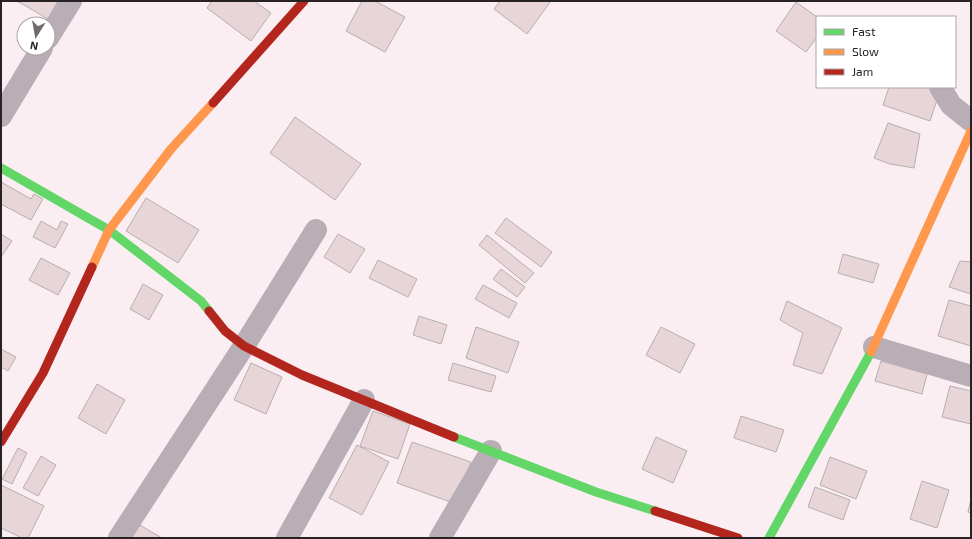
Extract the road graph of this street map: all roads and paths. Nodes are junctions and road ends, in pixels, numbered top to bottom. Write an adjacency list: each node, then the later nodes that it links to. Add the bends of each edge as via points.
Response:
1 (70, 1): 3 (street)
2 (304, 1): 10 (street, via 171,149)
3 (56, 25)
4 (37, 56): 6 (street)
5 (941, 88): 7 (street, via 951,105)
6 (1, 116)
7 (971, 121)
8 (971, 131): 13 (street)
9 (1, 168): 10 (street)
10 (109, 230): 12 (street, via 201,301 225,331); 16 (street, via 43,373)
11 (316, 230): 12 (street)
12 (244, 346): 15 (street, via 302,375); 18 (street)
13 (874, 346): 14 (street); 22 (street)
14 (971, 376)
15 (364, 400): 17 (street); 19 (street)
16 (1, 442)
17 (491, 451): 20 (street); 21 (street, via 596,492)
18 (119, 538)
19 (287, 538)
20 (440, 538)
21 (738, 538)
22 (769, 538)

